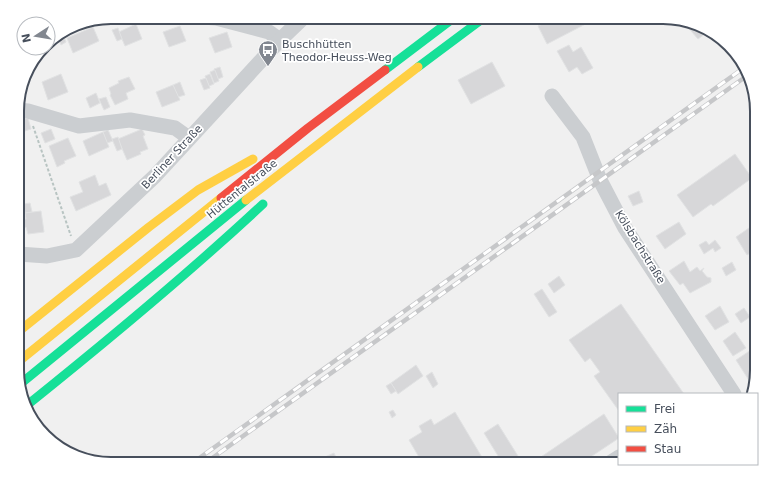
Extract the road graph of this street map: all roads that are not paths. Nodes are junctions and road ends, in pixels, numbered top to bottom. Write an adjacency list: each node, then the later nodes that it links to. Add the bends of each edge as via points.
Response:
1 (239, 24): 5 (street, via 269,32)
2 (297, 24): 5 (street, Berliner Straße)
3 (446, 24): 8 (highway, Hüttentalstraße)
4 (475, 24): 10 (highway, Hüttentalstraße)
5 (280, 40): 9 (street, Berliner Straße)
6 (552, 96): 17 (street, Kölsbachstraße, via 583,137 600,180 625,228)
7 (24, 110): 9 (street, via 79,126 130,120 175,128)
8 (308, 128): 14 (highway, via 198,190); 15 (highway, Hüttentalstraße)
9 (189, 138): 13 (street, Berliner Straße, via 155,176 76,250 47,256)
10 (319, 142): 11 (highway); 16 (highway, Hüttentalstraße)
11 (283, 184)
12 (272, 195): 18 (highway, via 163,295)
13 (24, 254)
14 (24, 327)
15 (24, 357)
16 (25, 380)
17 (733, 393)
18 (30, 402)

